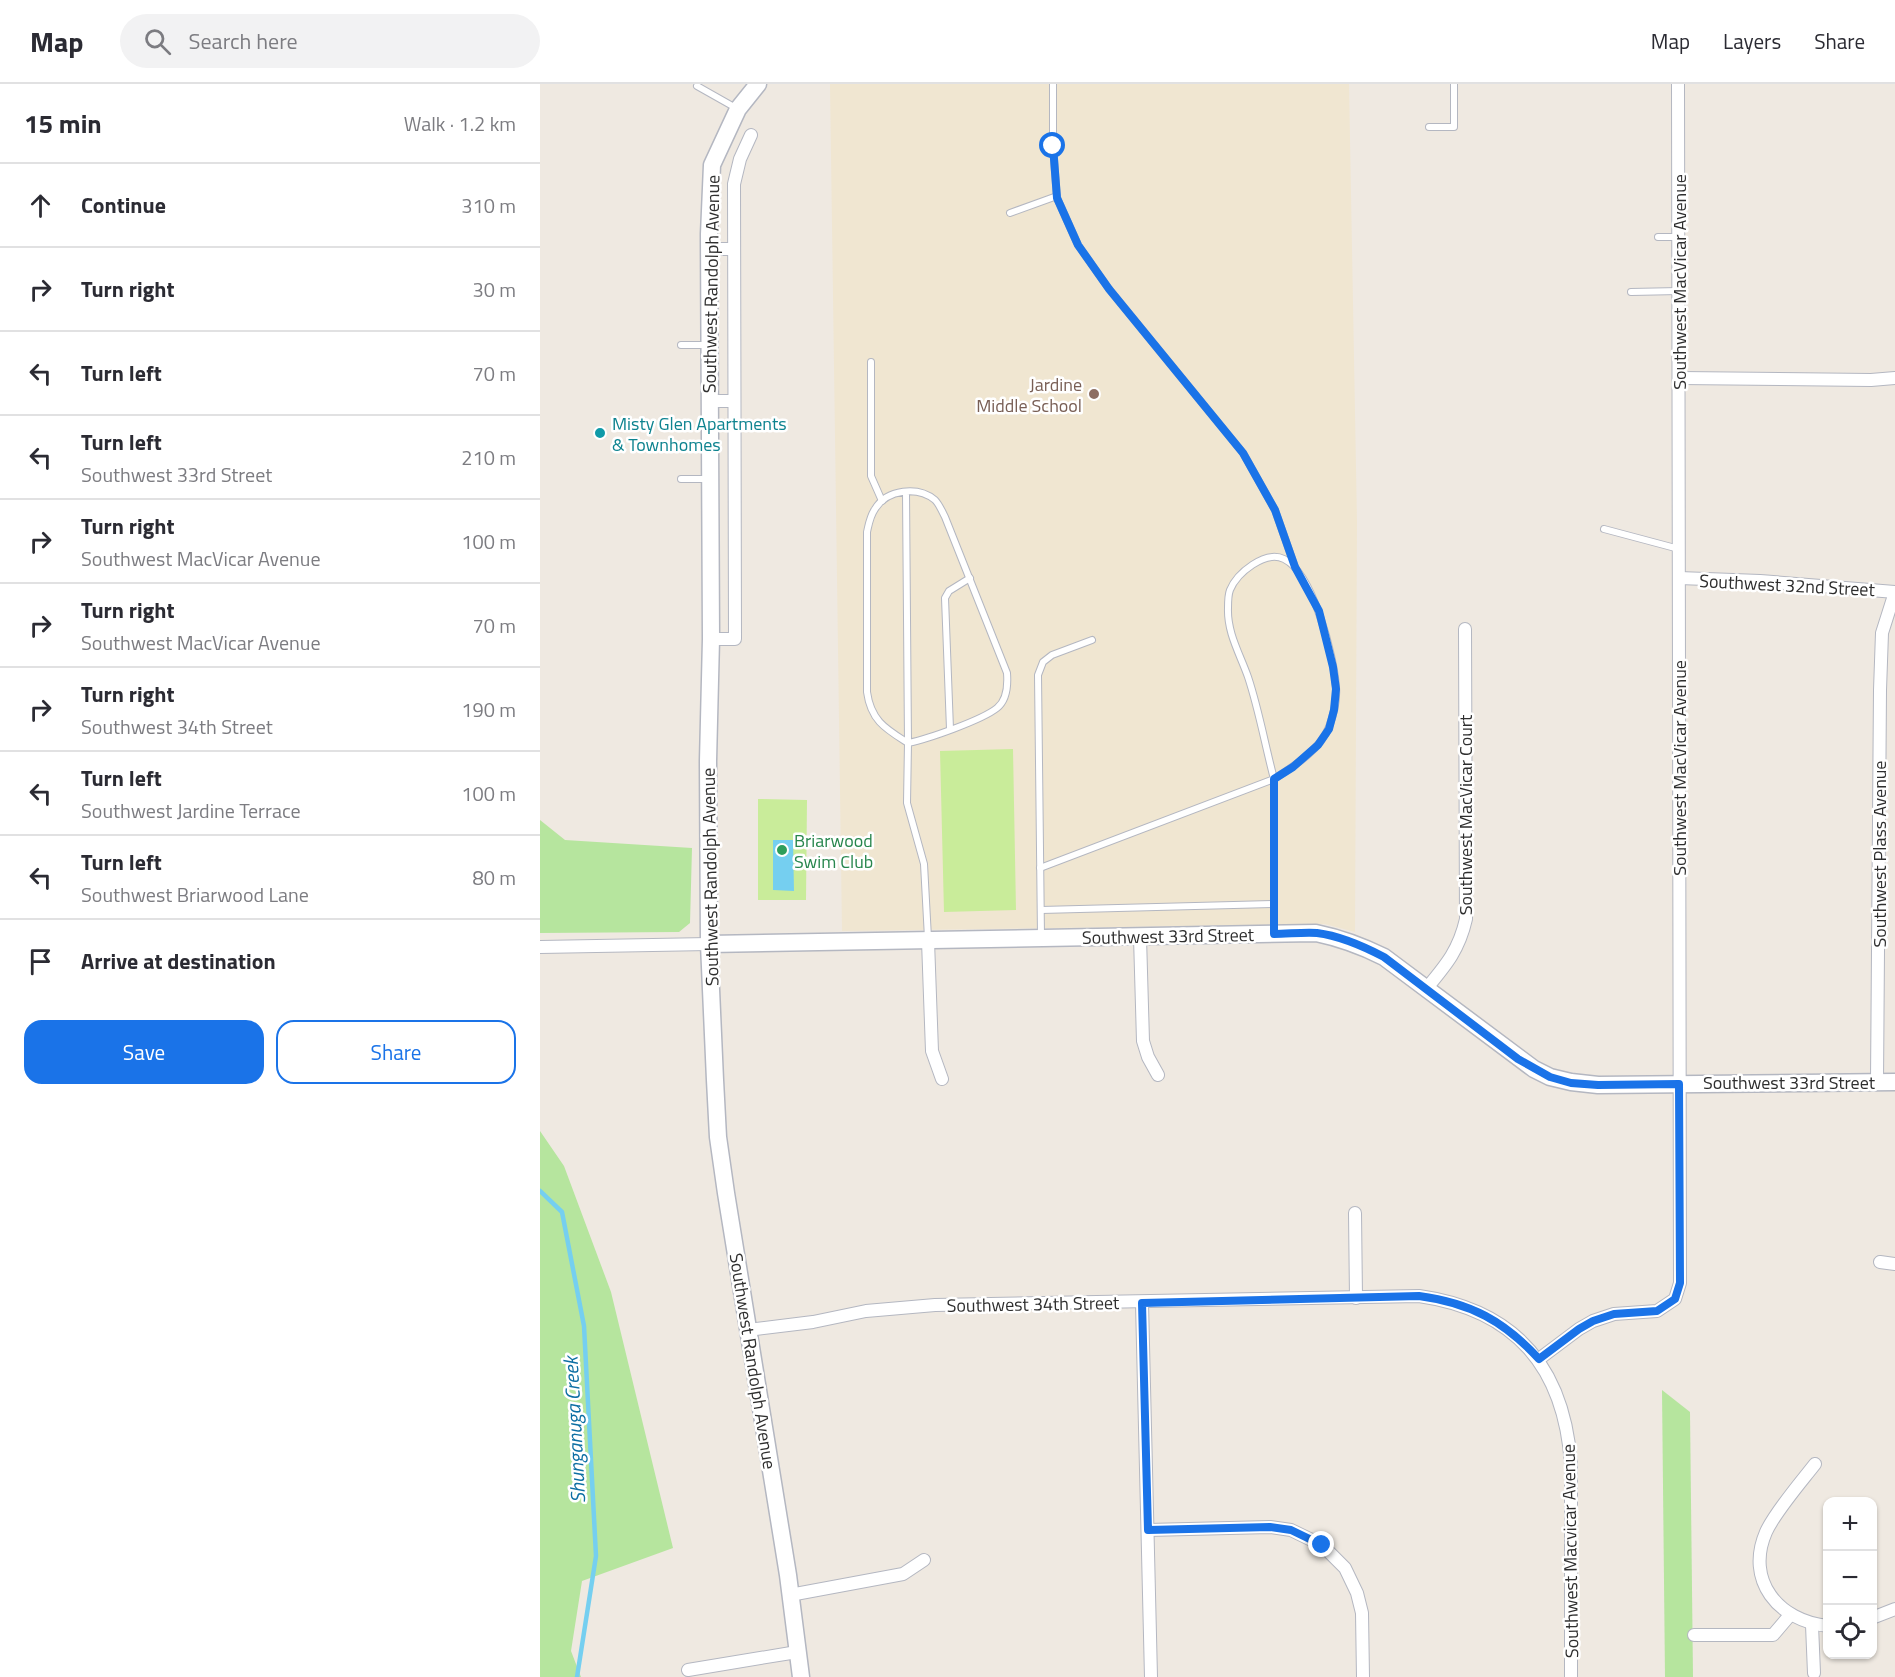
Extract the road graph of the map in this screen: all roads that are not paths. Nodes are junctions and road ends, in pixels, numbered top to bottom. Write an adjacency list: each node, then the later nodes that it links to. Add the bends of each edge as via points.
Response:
1 (758, 84): 6 (street, Southwest Randolph Avenue)
2 (1053, 84): 9 (lane)
3 (1454, 84): 7 (lane, via 1454,127)
4 (1678, 84): 12 (street, Southwest MacVicar Avenue)
5 (697, 86): 6 (lane)
6 (738, 109): 13 (street, Southwest Randolph Avenue, via 712,165)
7 (1429, 127)
8 (751, 135): 14 (street, via 734,184)
9 (1057, 196): 10 (lane); 30 (lane, via 1078,245 1109,289 1243,453 1275,510)
10 (1010, 213)
11 (1658, 237): 12 (lane)
12 (1680, 237): 15 (street, Southwest MacVicar Avenue)
13 (709, 249): 14 (street); 18 (street, Southwest Randolph Avenue)
14 (734, 249): 23 (street)
15 (1680, 291): 16 (lane); 20 (street, Southwest MacVicar Avenue)
16 (1631, 292)
17 (681, 345): 18 (lane)
18 (709, 345): 22 (street, Southwest Randolph Avenue)
19 (871, 362): 27 (lane, via 871,476)
20 (1680, 378): 21 (street); 29 (street, Southwest MacVicar Avenue)
21 (1895, 378)
22 (710, 401): 23 (street); 25 (street, Southwest Randolph Avenue)
23 (734, 401): 35 (street, via 735,639)
24 (681, 479): 25 (lane)
25 (710, 479): 35 (street, Southwest Randolph Avenue)
26 (906, 492): 27 (lane); 32 (lane, via 924,493 937,502); 38 (lane)
27 (882, 501): 38 (lane, via 870,518 867,531 867,693 872,714 883,727)
28 (1604, 529): 29 (lane)
29 (1679, 549): 31 (street, Southwest MacVicar Avenue)
30 (1295, 567): 39 (lane, via 1319,611 1326,636 1336,689 1334,710 1329,729 1318,745); 39 (lane, via 1273,556 1259,561 1245,570 1230,590 1228,609 1230,632 1248,678)
31 (1679, 578): 33 (street, Southwest 32nd Street); 54 (street, Southwest MacVicar Avenue)
32 (970, 579): 37 (lane, via 949,591 945,598); 37 (lane, via 1007,673 1008,685 997,708)
33 (1895, 592): 52 (street, Southwest Plass Avenue, via 1882,633)
34 (1465, 629): 49 (street, Southwest MacVicar Court, via 1466,919 1455,952)
35 (711, 639): 47 (street, Southwest Randolph Avenue)
36 (1092, 640): 40 (lane, via 1052,656 1043,662 1038,675)
37 (950, 729): 38 (lane)
38 (908, 743): 46 (lane, via 907,803 924,864)
39 (1274, 779): 40 (lane); 41 (lane)
40 (1040, 868): 42 (lane)
41 (1274, 904): 42 (lane); 43 (lane)
42 (1041, 910): 45 (lane)
43 (1274, 934): 44 (street, Southwest 33rd Street); 49 (street, Southwest 33rd Street, via 1316,933 1348,941 1384,957)
44 (1140, 937): 45 (street, Southwest 33rd Street); 50 (street, via 1143,1041)
45 (1041, 938): 46 (street, Southwest 33rd Street)
46 (928, 941): 47 (street, Southwest 33rd Street); 51 (street, via 932,1051)
47 (709, 944): 48 (street, Southwest 33rd Street); 60 (street, Southwest Randolph Avenue, via 718,1137)
48 (540, 947)
49 (1426, 988): 54 (street, Southwest 33rd Street, via 1518,1059 1550,1077 1598,1085)
50 (1158, 1076)
51 (942, 1079)
52 (1877, 1082): 53 (street, Southwest 33rd Street); 54 (street, Southwest 33rd Street)
53 (1895, 1082)
54 (1679, 1084): 61 (street, Southwest MacVicar Avenue, via 1680,1283 1675,1299 1657,1311 1614,1314 1593,1321)
55 (1355, 1213): 58 (street)
56 (1880, 1262): 57 (street)
57 (1895, 1264)
58 (1356, 1298): 59 (street, Southwest 34th Street); 61 (street, Southwest 34th Street, via 1419,1296 1461,1305 1504,1326)
59 (1142, 1303): 60 (street, Southwest 34th Street, via 886,1308); 63 (street)
60 (748, 1330): 65 (street, Southwest Randolph Avenue)
61 (1539, 1359): 78 (street, Southwest Macvicar Avenue, via 1561,1406 1569,1444)
62 (1815, 1464): 67 (street, via 1770,1525 1762,1544 1761,1570 1766,1588)
63 (1148, 1530): 76 (street); 77 (street, via 1270,1527 1291,1530 1322,1545 1345,1568 1357,1593 1362,1613)
64 (924, 1560): 65 (street, via 903,1574)
65 (790, 1595): 72 (street, Southwest Randolph Avenue)
66 (1895, 1609): 68 (street)
67 (1790, 1615): 69 (street); 71 (street, via 1773,1635)
68 (1877, 1616)
69 (1812, 1624): 70 (street); 74 (street)
70 (1823, 1625)
71 (1694, 1635)
72 (797, 1652): 73 (street); 75 (street, Southwest Randolph Avenue)
73 (688, 1670)
74 (1814, 1673)
75 (801, 1677)
76 (1151, 1677)
77 (1363, 1677)
78 (1571, 1677)

